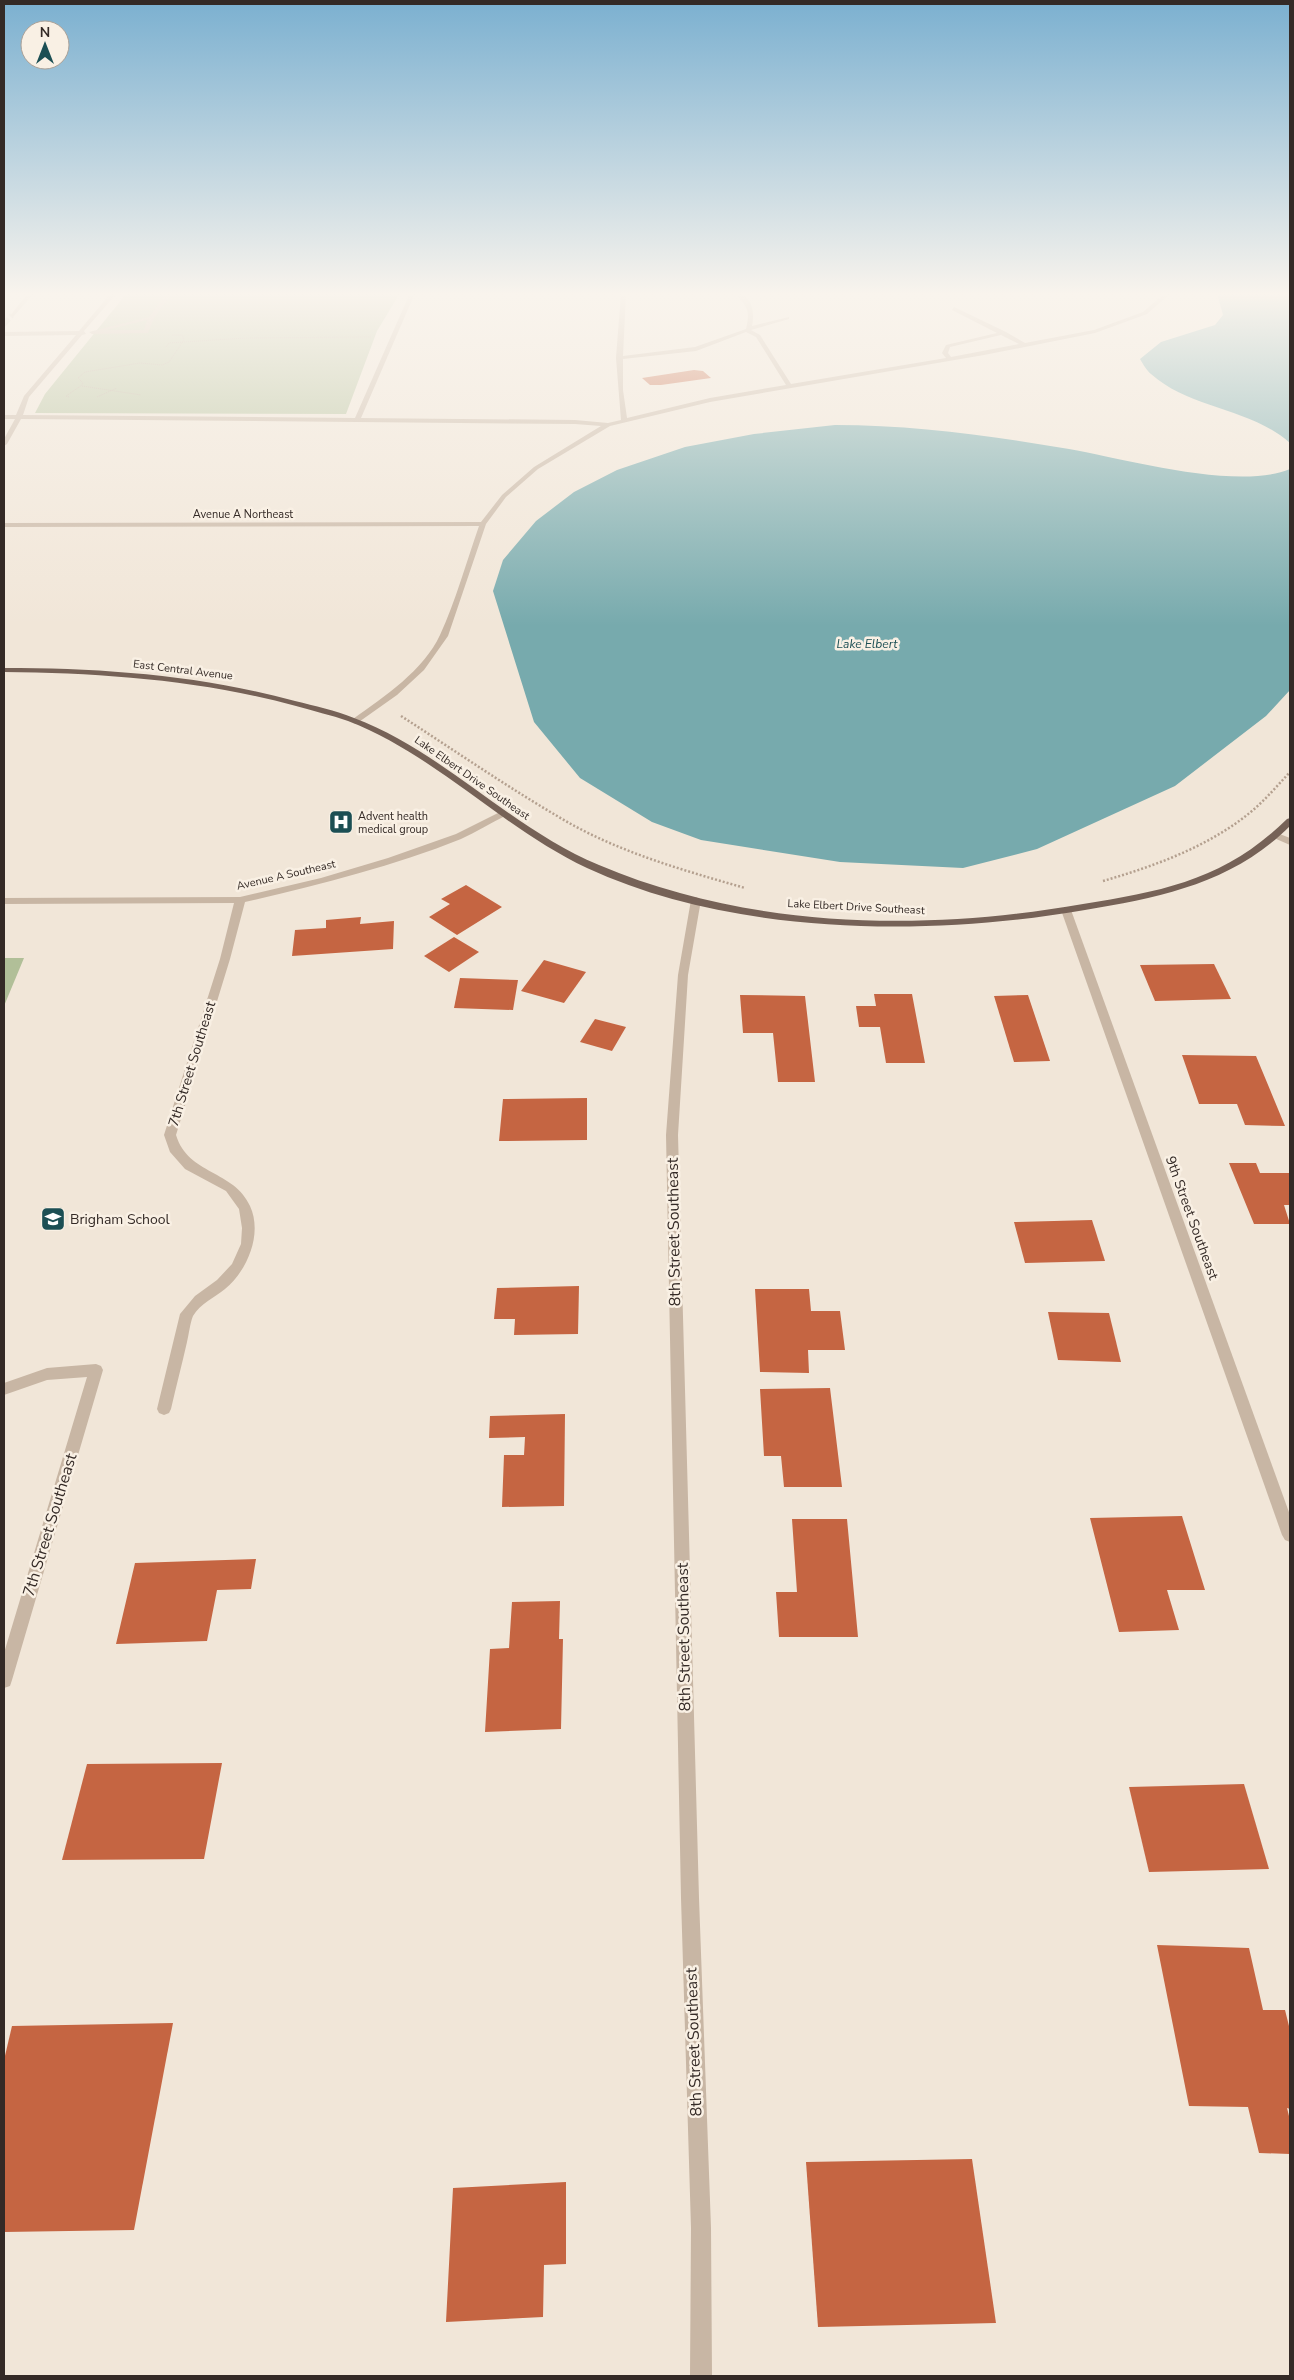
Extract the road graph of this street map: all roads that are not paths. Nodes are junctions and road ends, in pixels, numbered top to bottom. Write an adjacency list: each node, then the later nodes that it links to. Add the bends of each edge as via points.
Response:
1 (24, 404): 5 (street)
2 (364, 404): 7 (street)
3 (620, 404): 8 (street)
4 (694, 404): 8 (street)
5 (19, 417): 6 (street); 7 (street); 10 (street)
6 (4, 418)
7 (358, 419): 9 (street)
8 (624, 422): 9 (street)
9 (608, 425): 11 (street, via 528,474 504,496)
10 (4, 444)
11 (482, 524): 12 (street, Avenue A Northeast); 14 (street, via 444,636 421,668)
12 (4, 525)
13 (4, 670): 14 (main road, East Central Avenue, via 69,670 173,678 267,694)
14 (356, 721): 15 (main road, Lake Elbert Drive Southeast, via 413,751)
15 (502, 814): 19 (street, Avenue A Southeast, via 459,836 391,860); 20 (main road, Lake Elbert Drive Southeast, via 553,848 593,867 640,886)
16 (1290, 821): 17 (main road, Lake Elbert Drive Southeast)
17 (1277, 836): 18 (street); 22 (main road, Lake Elbert Drive Southeast, via 1246,859 1210,878 1157,894)
18 (1290, 842)
19 (240, 900): 21 (street, Avenue A Southeast); 24 (street, 7th Street Southeast, via 170,1135 174,1149 189,1166 230,1188 245,1208 247,1244 232,1273 186,1314)
20 (696, 900): 22 (main road, Lake Elbert Drive Southeast, via 789,918 905,924 1001,920); 27 (street, 8th Street Southeast, via 682,975 672,1135 701,2228)
21 (4, 901)
22 (1066, 910): 25 (street, 9th Street Southeast)
23 (4, 1388): 26 (street, 7th Street Southeast, via 47,1374 96,1370)
24 (164, 1409)
25 (1290, 1535)
26 (4, 1680)
27 (701, 2376)

